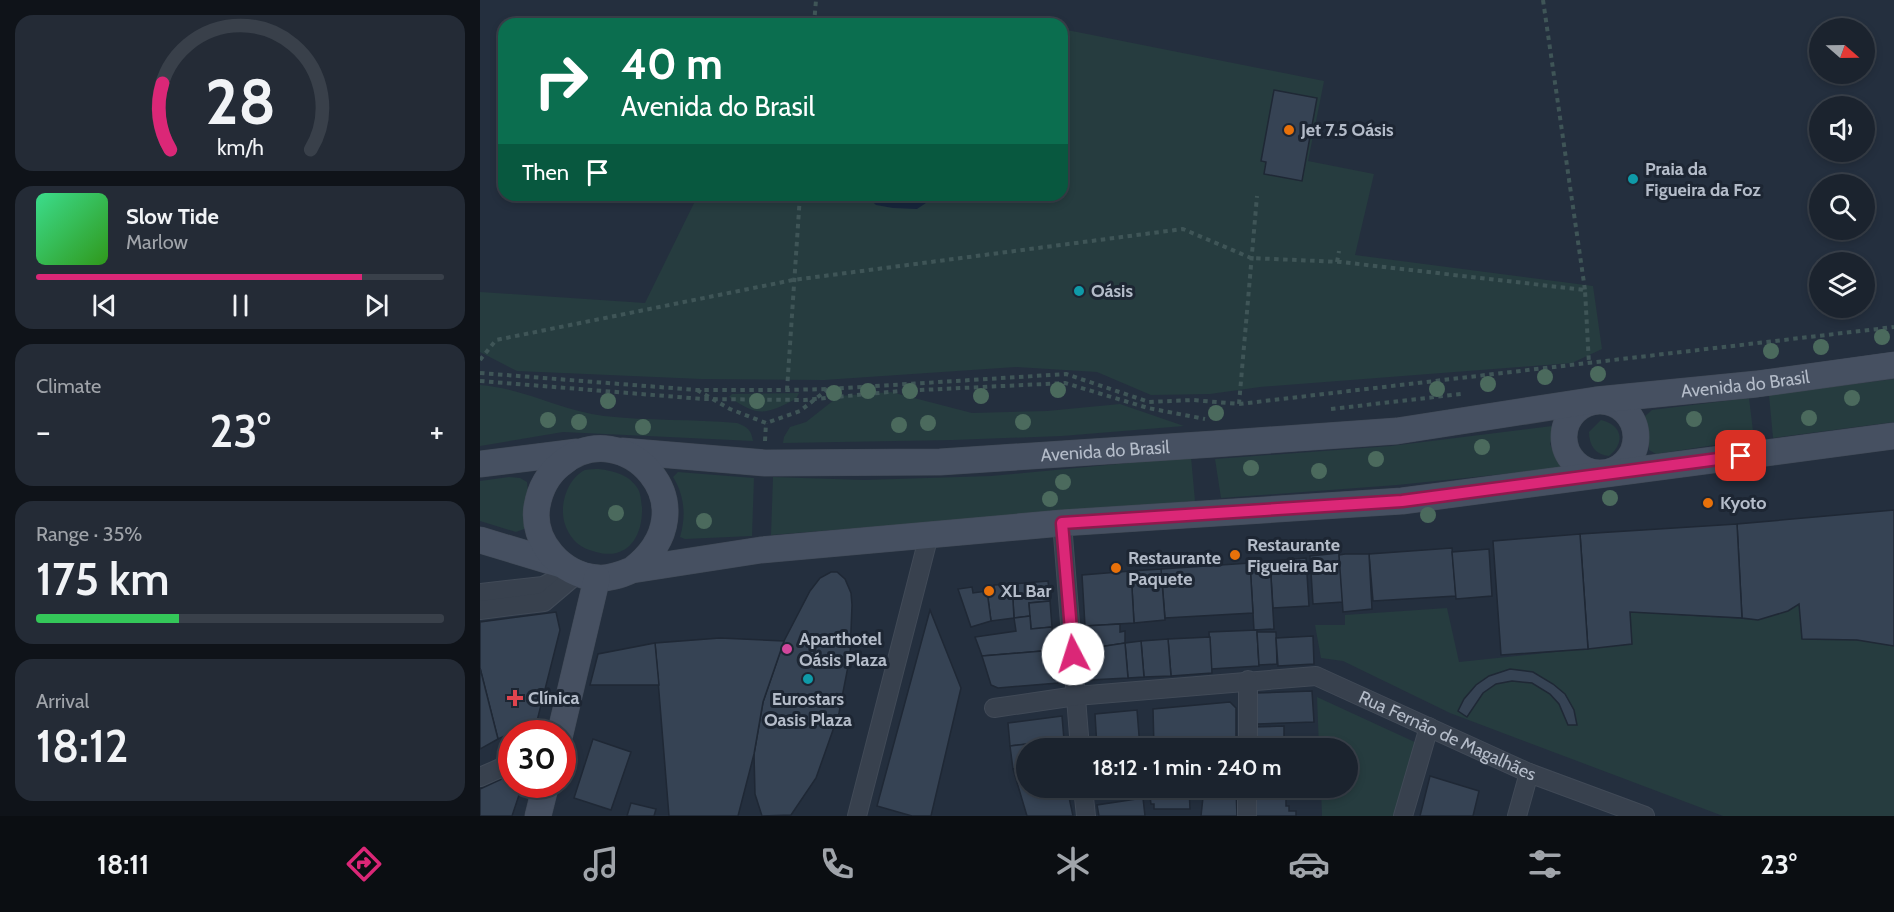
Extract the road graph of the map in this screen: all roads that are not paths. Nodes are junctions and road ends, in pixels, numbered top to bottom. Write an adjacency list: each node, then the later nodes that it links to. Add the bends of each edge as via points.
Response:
1 (1894, 365): 2 (main road, Avenida do Brasil)
2 (1596, 400): 4 (main road, Avenida do Brasil, via 1397,431 940,462 765,463); 7 (main road, Avenida do Brasil, via 1623,409 1636,430 1631,455 1623,465); 7 (main road, Avenida do Brasil, via 1583,404 1570,416 1565,425 1564,447 1584,470)
3 (1894, 436): 7 (main road, Avenida do Brasil)
4 (613, 450): 5 (main road); 11 (main road, via 632,456 647,468 659,484 665,504 659,542 648,558)
5 (586, 451): 6 (main road); 12 (main road, via 567,458 551,472 541,489 537,509 538,529 546,548)
6 (480, 464)
7 (1605, 473): 8 (main road, Avenida do Brasil, via 1402,501)
8 (1062, 523): 9 (main road, Avenida do Brasil); 16 (street)
9 (929, 535): 11 (main road, Avenida do Brasil, via 761,550); 31 (street)
10 (480, 540): 12 (main road)
11 (632, 570): 12 (main road, via 615,577)
12 (576, 572): 13 (street, via 543,586); 14 (street, via 544,602); 18 (main road)
13 (480, 594)
14 (480, 610)
15 (1248, 680): 16 (street, Rua Fernão de Magalhães); 19 (street, Rua Fernão de Magalhães, via 1316,675); 21 (street)
16 (1076, 696): 17 (street, Rua Fernão de Magalhães); 20 (street)
17 (993, 708)
18 (561, 720)
19 (1429, 727): 23 (street, Rua Fernão de Magalhães); 32 (street)
20 (1079, 738)
21 (1248, 738)
22 (498, 769): 24 (street)
23 (1529, 773): 33 (street); 34 (street, Rua Fernão de Magalhães)
24 (480, 777)
25 (542, 798): 30 (main road)
26 (1084, 798): 28 (street)
27 (1247, 798): 29 (street)
28 (1085, 814)
29 (1247, 814)
30 (538, 816)
31 (857, 816)
32 (1403, 816)
33 (1516, 816)
34 (1645, 816)

